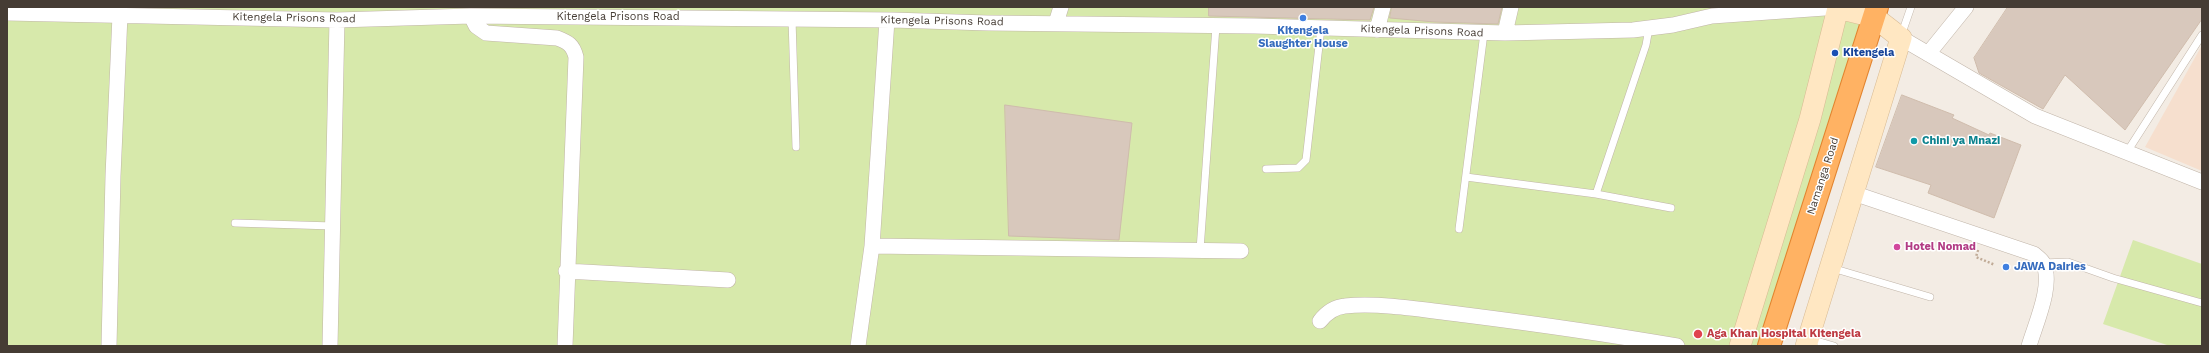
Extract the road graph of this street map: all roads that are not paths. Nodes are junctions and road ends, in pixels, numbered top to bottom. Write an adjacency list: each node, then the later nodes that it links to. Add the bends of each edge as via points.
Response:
1 (1061, 7): 17 (street)
2 (1383, 7): 21 (street)
3 (1511, 7): 23 (street)
4 (1911, 7): 25 (lane)
5 (1966, 7): 26 (street)
6 (1838, 8): 8 (street, Kitengela Prisons Road); 9 (street, Kitengela Prisons Road); 54 (street, via 1810,119)
7 (187, 12): 12 (street, Kitengela Prisons Road); 16 (street, Kitengela Prisons Road)
8 (1713, 12): 20 (street, Kitengela Prisons Road)
9 (1876, 12): 25 (street); 55 (highway, Namanga Road)
10 (7, 13): 12 (street, Kitengela Prisons Road)
11 (734, 13): 13 (street, Kitengela Prisons Road); 15 (street, Kitengela Prisons Road)
12 (120, 15): 49 (street)
13 (471, 16): 16 (street, Kitengela Prisons Road); 43 (street, via 476,26 486,33 557,38 566,41 574,50 576,57)
14 (892, 16): 15 (street, Kitengela Prisons Road); 17 (street, Kitengela Prisons Road, via 988,23); 38 (street)
15 (792, 19): 27 (lane)
16 (336, 20): 36 (street)
17 (1056, 23): 18 (street, Kitengela Prisons Road)
18 (1216, 26): 19 (street, Kitengela Prisons Road); 39 (lane)
19 (1321, 28): 21 (street, Kitengela Prisons Road); 29 (lane, via 1306,160 1298,168)
20 (1649, 28): 23 (street, Kitengela Prisons Road); 33 (lane, via 1646,45)
21 (1377, 30): 22 (street, Kitengela Prisons Road)
22 (1484, 33): 23 (street, Kitengela Prisons Road); 30 (lane)
23 (1505, 33)
24 (2202, 35): 28 (lane)
25 (1901, 38): 26 (street); 32 (street)
26 (1928, 54): 28 (street, via 2035,116)
27 (796, 147)
28 (2127, 152): 31 (street)
29 (1266, 169)
30 (1466, 177): 33 (lane); 37 (lane)
31 (2202, 182)
32 (1853, 193): 41 (street, via 2034,254); 42 (street)
33 (1596, 194): 34 (lane)
34 (1670, 208)
35 (235, 223): 36 (lane)
36 (334, 226): 50 (street)
37 (1459, 229)
38 (872, 246): 39 (street); 52 (street)
39 (1200, 250): 40 (street)
40 (1241, 251)
41 (2043, 262): 46 (lane, via 2068,262 2113,278); 57 (street, via 2046,275 2045,296)
42 (1830, 267): 45 (lane); 48 (street)
43 (566, 271): 44 (street); 51 (street)
44 (728, 280)
45 (1930, 297)
46 (2202, 303)
47 (1320, 321): 53 (street, via 1333,309 1362,305 1580,330)
48 (1807, 342): 56 (lane)
49 (109, 346)
50 (330, 346)
51 (565, 346)
52 (858, 346)
53 (1677, 346)
54 (1740, 346)
55 (1769, 346)
56 (1834, 346)
57 (2029, 346)

